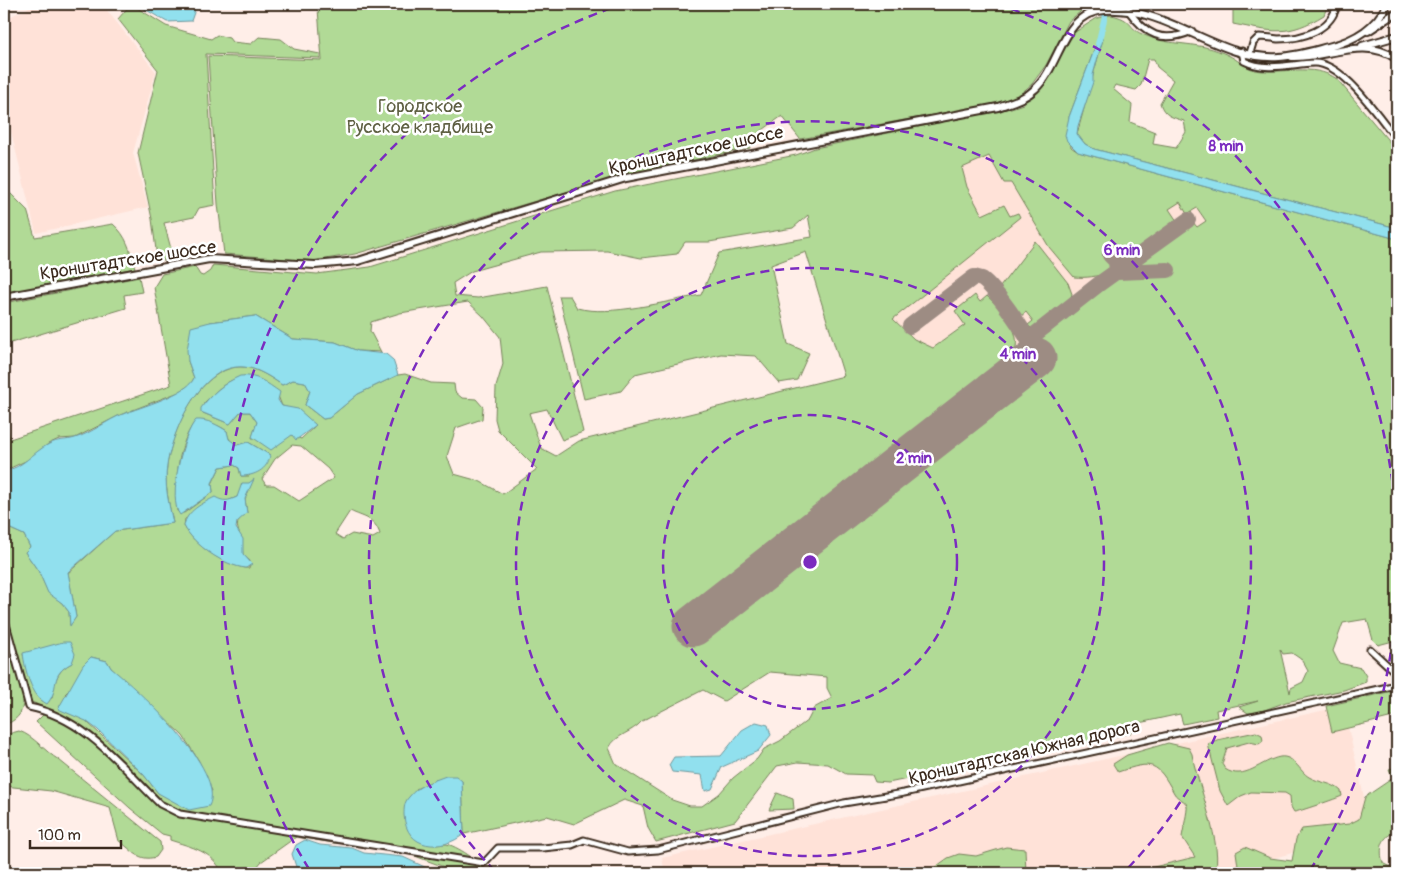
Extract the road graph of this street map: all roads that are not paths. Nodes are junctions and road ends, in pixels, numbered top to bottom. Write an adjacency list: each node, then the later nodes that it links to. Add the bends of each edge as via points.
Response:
1 (1337, 4): 10 (street, via 1326,26 1287,38 1259,37)
2 (1386, 4): 7 (street, via 1377,19)
3 (1128, 10): 5 (street, Кронштадтское шоссе, via 1150,14); 5 (street, via 1146,31 1177,38); 14 (street, Кронштадтское шоссе, via 1092,12 1075,23 1036,88 1018,100 998,107 626,178 358,261 315,265 209,260)
4 (1397, 12): 7 (street, Кронштадтское шоссе)
5 (1192, 31): 9 (street, Кронштадтское шоссе)
6 (1397, 36): 8 (street)
7 (1355, 38): 11 (street, Кронштадтское шоссе)
8 (1349, 49): 11 (street, via 1309,57); 12 (street, via 1375,48)
9 (1242, 51): 10 (street, Кронштадтское шоссе); 13 (street, via 1244,60 1259,65 1314,63 1334,68)
10 (1250, 53): 11 (street, Кронштадтское шоссе)
11 (1278, 57)
12 (1397, 59)
13 (1397, 139)
14 (4, 297)
15 (4, 617): 18 (street, Кронштадтская Южная дорога, via 29,707 73,722 160,804 180,814 484,863 498,848 543,848 572,845 584,840 628,852 658,850 844,803 904,793)
16 (1370, 649): 17 (street)
17 (1397, 674)
18 (1397, 685)

